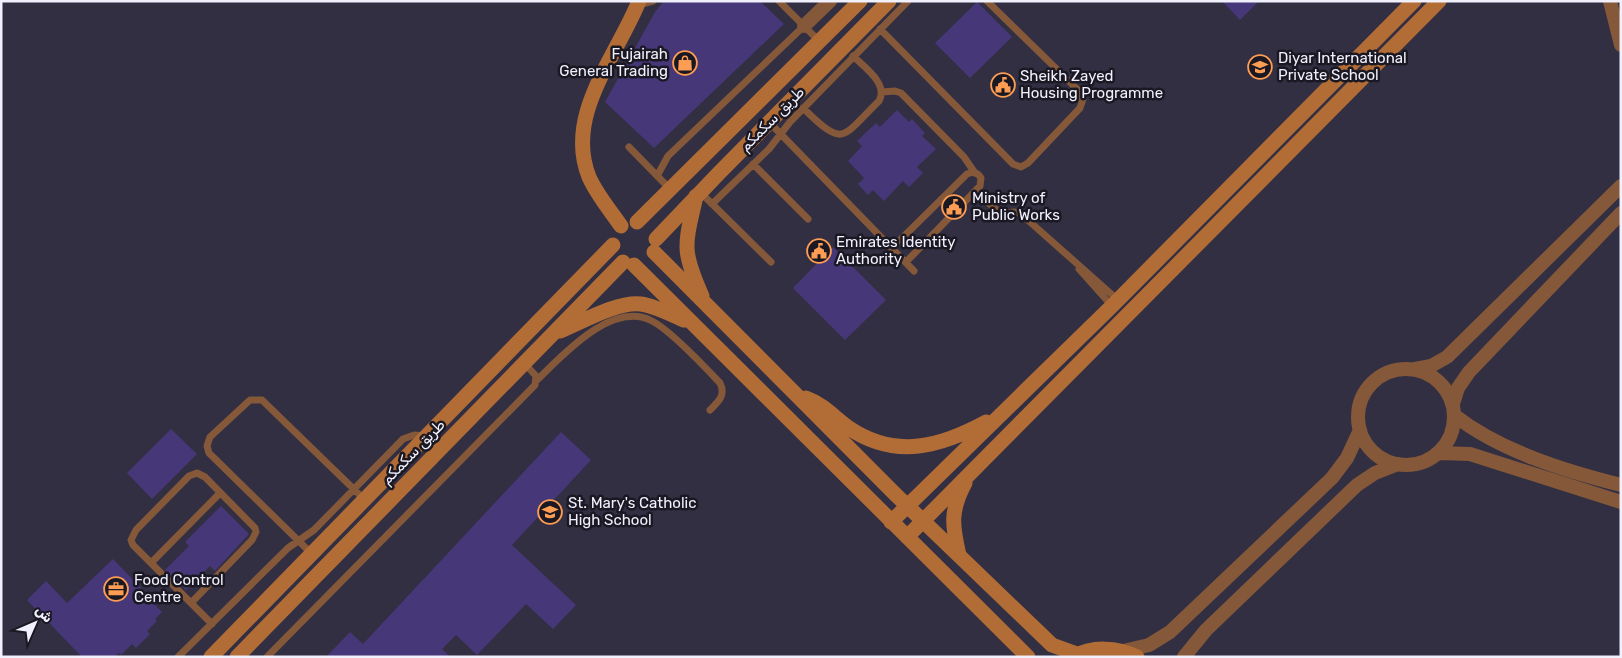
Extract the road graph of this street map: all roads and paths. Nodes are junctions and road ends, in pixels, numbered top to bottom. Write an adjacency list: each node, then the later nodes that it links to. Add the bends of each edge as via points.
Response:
1 (653, 1): 11 (lane)
2 (779, 1): 12 (lane)
3 (830, 1): 12 (street)
4 (860, 1): 14 (street, طريق سكمكم)
5 (889, 1): 19 (street, طريق سكمكم)
6 (908, 1): 13 (lane)
7 (987, 1): 13 (lane, via 1079,91 1083,100 1080,108 1021,167 1013,164)
8 (1414, 1): 41 (street)
9 (1439, 1): 56 (street)
10 (1610, 1): 15 (street)
11 (638, 3): 33 (street, via 591,101 582,139 589,178)
12 (804, 26): 14 (lane); 24 (lane, via 668,156)
13 (880, 29): 16 (lane)
14 (820, 42): 26 (street, طريق سكمكم)
15 (1621, 45)
16 (853, 56): 17 (lane, via 871,74); 18 (lane)
17 (882, 92): 18 (lane, via 879,101 842,135 830,133); 23 (lane, via 896,91 905,97 964,157)
18 (803, 108): 20 (lane)
19 (769, 122): 20 (lane); 28 (street, طريق سكمكم)
20 (781, 134): 22 (lane); 36 (lane)
21 (629, 147): 24 (lane)
22 (753, 164): 29 (lane); 31 (lane)
23 (975, 173): 27 (lane, via 982,182); 36 (lane, via 965,176)
24 (657, 176): 26 (lane)
25 (1621, 186): 46 (street, via 1447,357 1432,366)
26 (670, 189): 32 (street, طريق سكمكم)
27 (977, 190): 38 (lane); 41 (lane, via 1000,212 1021,214 1097,280)
28 (698, 194): 29 (lane); 35 (street, طريق سكمكم); 42 (street, via 685,250 690,270)
29 (712, 204): 37 (lane)
30 (1621, 213): 49 (street, via 1469,372 1458,388)
31 (808, 219)
32 (637, 222): 33 (street); 35 (street, via 651,229)
33 (621, 226): 34 (street, via 614,234)
34 (613, 245): 39 (street, via 616,255); 53 (street, طريق سكمكم)
35 (655, 246): 39 (street, via 644,263); 42 (street)
36 (892, 248): 38 (lane)
37 (771, 262)
38 (906, 262): 40 (lane)
39 (628, 264): 43 (street); 44 (street, طريق سكمكم)
40 (914, 271)
41 (1115, 303): 51 (street)
42 (707, 307): 48 (street)
43 (691, 322): 44 (street, via 648,305 634,303 616,307); 64 (street)
44 (554, 333): 45 (street, طريق سكمكم)
45 (525, 364): 47 (lane); 76 (street, طريق سكمكم)
46 (1415, 369): 49 (street, via 1442,385); 52 (street, via 1393,370 1371,385 1359,408)
47 (537, 380): 50 (lane, via 587,335 614,320 638,316 660,326 720,383 722,398); 77 (lane)
48 (798, 396): 51 (street, via 816,402 866,438 906,447 949,440); 62 (street)
49 (1454, 409): 54 (street, via 1451,436); 57 (street, via 1485,436 1530,455)
50 (710, 410)
51 (1003, 413): 62 (street)
52 (1360, 430): 55 (street, via 1378,456); 72 (street, via 1347,458 1332,478 1183,621 1155,642)
53 (428, 436): 58 (lane, via 414,435 403,440); 60 (street, طريق سكمكم)
54 (1438, 453): 55 (street, via 1419,463); 61 (street, via 1470,454)
55 (1398, 464): 79 (street, via 1357,485 1206,630)
56 (970, 473): 63 (street); 68 (street, via 953,512 953,529)
57 (1621, 485)
58 (354, 490): 60 (lane); 66 (lane, via 314,530); 66 (lane, via 262,400 250,400 245,404 210,437 207,450)
59 (220, 493): 69 (lane); 69 (lane, via 202,474 193,474 132,534 133,545); 70 (lane, via 255,528 255,537)
60 (365, 501): 67 (street, طريق سكمكم)
61 (1621, 502)
62 (908, 506): 63 (street); 64 (street)
63 (923, 520): 65 (street); 68 (street)
64 (891, 522): 65 (street)
65 (906, 537): 78 (street)
66 (299, 540): 67 (lane); 71 (lane)
67 (312, 554): 75 (street, طريق سكمكم)
68 (960, 555): 73 (street, via 1052,645)
69 (151, 563): 70 (lane)
70 (191, 602): 71 (lane)
71 (212, 624): 74 (lane)
72 (1130, 654): 73 (street, via 1108,649)
73 (1075, 656)
74 (178, 657)
75 (211, 657)
76 (238, 657)
77 (267, 657)
78 (1028, 657)
79 (1184, 657)

